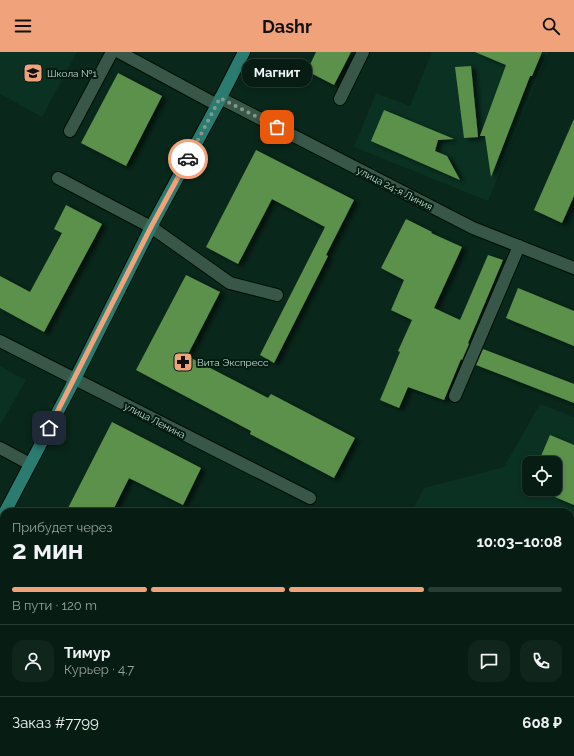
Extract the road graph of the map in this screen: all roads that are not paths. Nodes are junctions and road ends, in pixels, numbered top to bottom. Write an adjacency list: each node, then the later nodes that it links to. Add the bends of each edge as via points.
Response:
1 (112, 52): 7 (street)
2 (119, 52): 6 (street, улица 24-я Линия)
3 (244, 52): 6 (main road)
4 (363, 52): 5 (street)
5 (340, 99)
6 (219, 102): 9 (main road); 10 (street, улица 24-я Линия, via 473,228)
7 (70, 131)
8 (58, 178): 9 (street)
9 (151, 227): 12 (street, via 230,283); 14 (main road)
10 (519, 246): 11 (street, улица 24-я Линия); 15 (street)
11 (574, 268)
12 (277, 295)
13 (0, 341): 14 (street, улица Ленина)
14 (75, 379): 17 (main road); 18 (street, улица Ленина)
15 (455, 396)
16 (0, 448): 17 (street)
17 (30, 464): 19 (main road)
18 (310, 498)
19 (7, 508)

